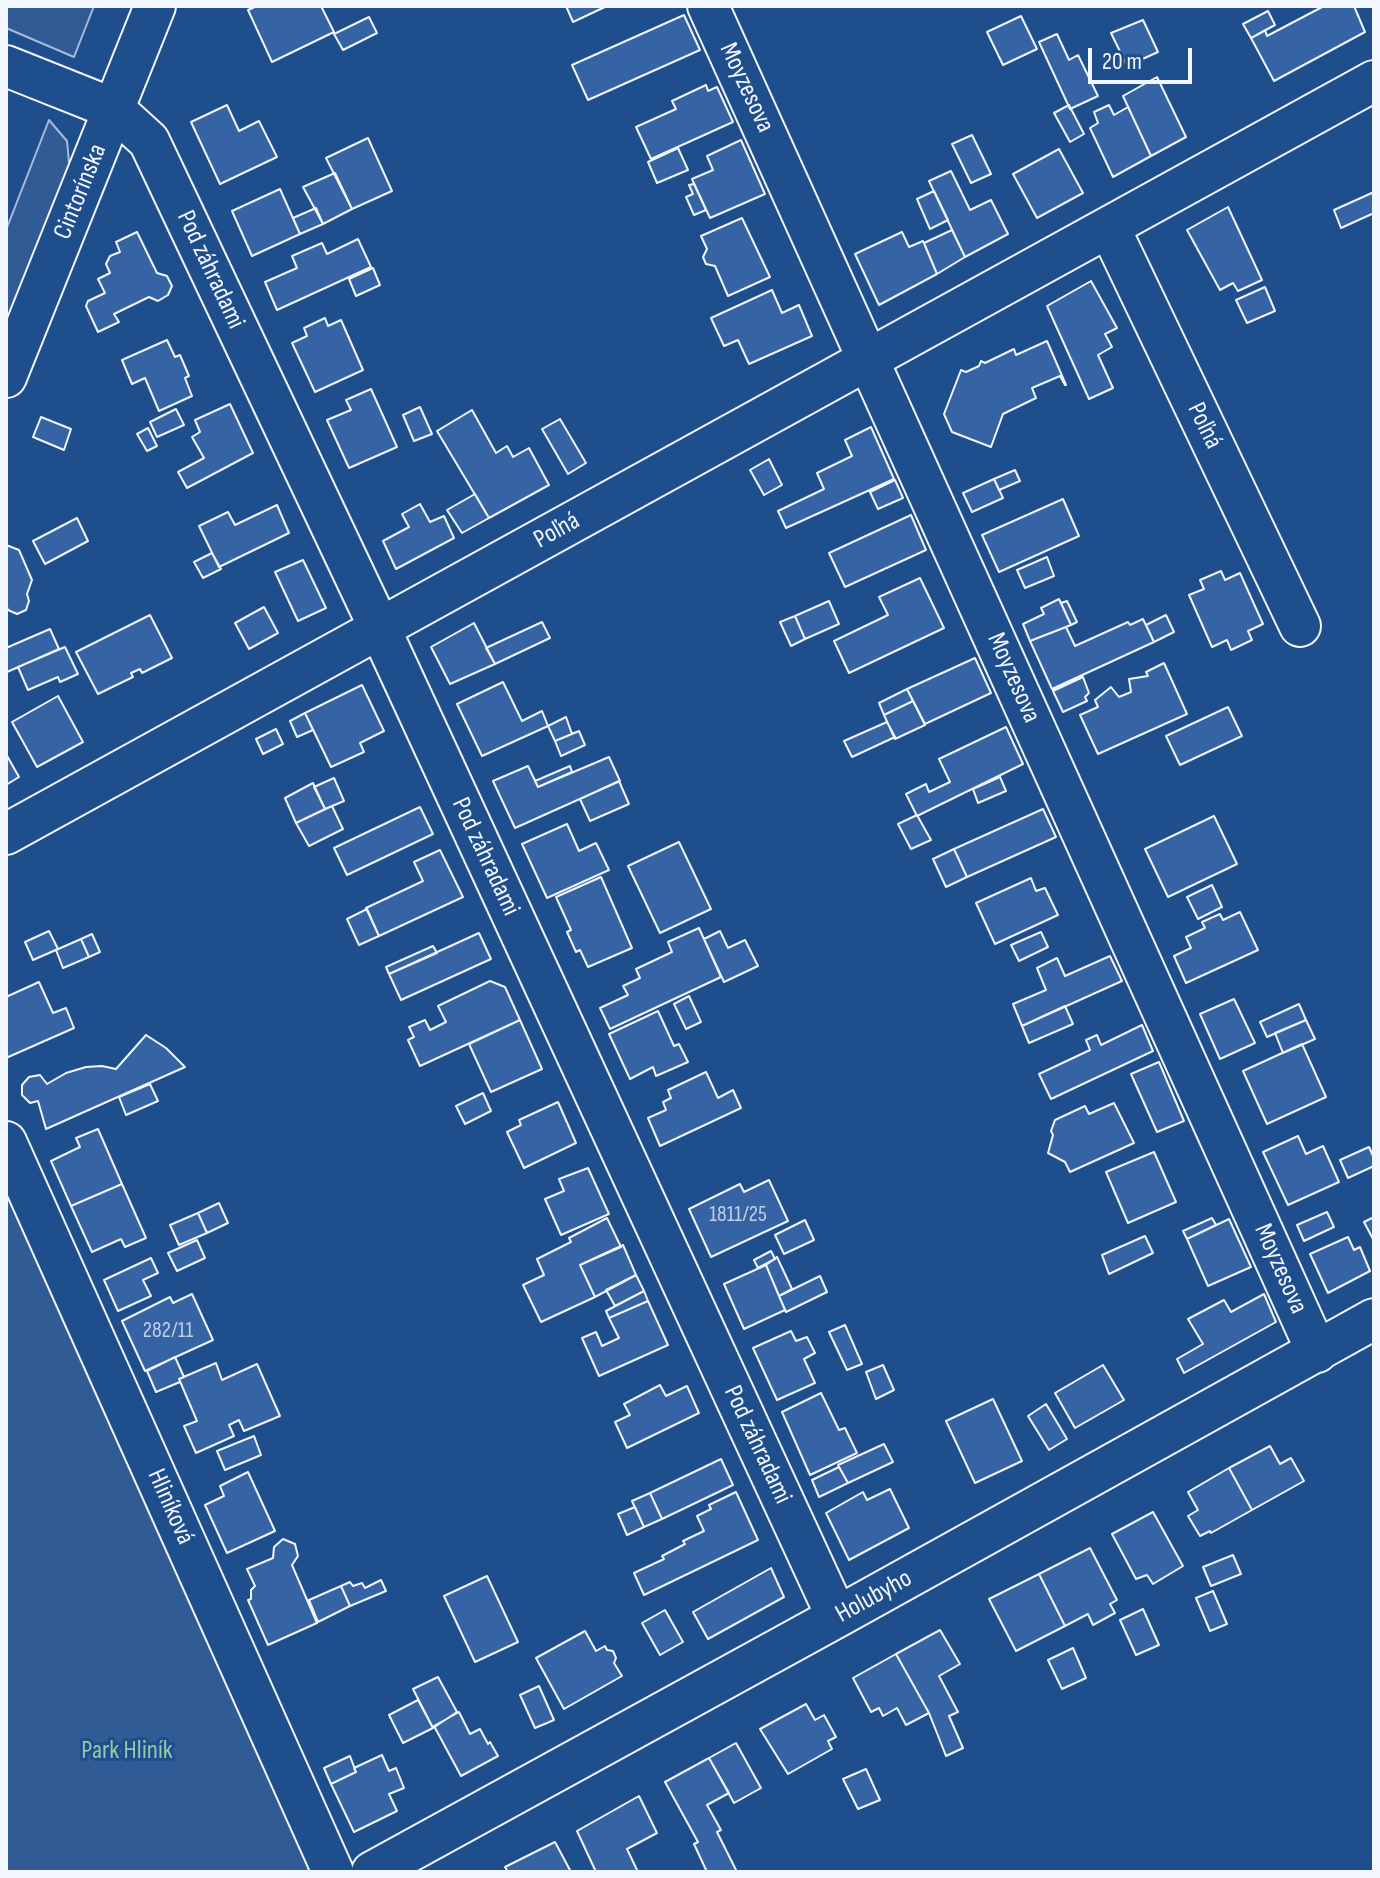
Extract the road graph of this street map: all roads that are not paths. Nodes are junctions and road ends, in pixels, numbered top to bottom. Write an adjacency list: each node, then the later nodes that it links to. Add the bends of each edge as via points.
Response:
1 (155, 6): 5 (street, Cintorínska)
2 (708, 6): 7 (street, Moyzesova)
3 (6, 66): 5 (street)
4 (1374, 81): 6 (street, Poľná)
5 (114, 109): 8 (street, Cintorínska); 10 (street, Pod záhradami, via 149,141)
6 (1109, 227): 7 (street, Poľná); 9 (street, Poľná)
7 (869, 359): 10 (street, Poľná); 14 (street, Moyzesova)
8 (6, 377)
9 (1300, 626)
10 (380, 629): 11 (street, Poľná); 15 (street, Pod záhradami)
11 (6, 834)
12 (6, 1142): 16 (street, Hliníková)
13 (1374, 1319): 14 (street, Holubyho)
14 (1317, 1352): 15 (street, Holubyho)
15 (837, 1617): 17 (street, Holubyho)
16 (333, 1872)
17 (372, 1872)

